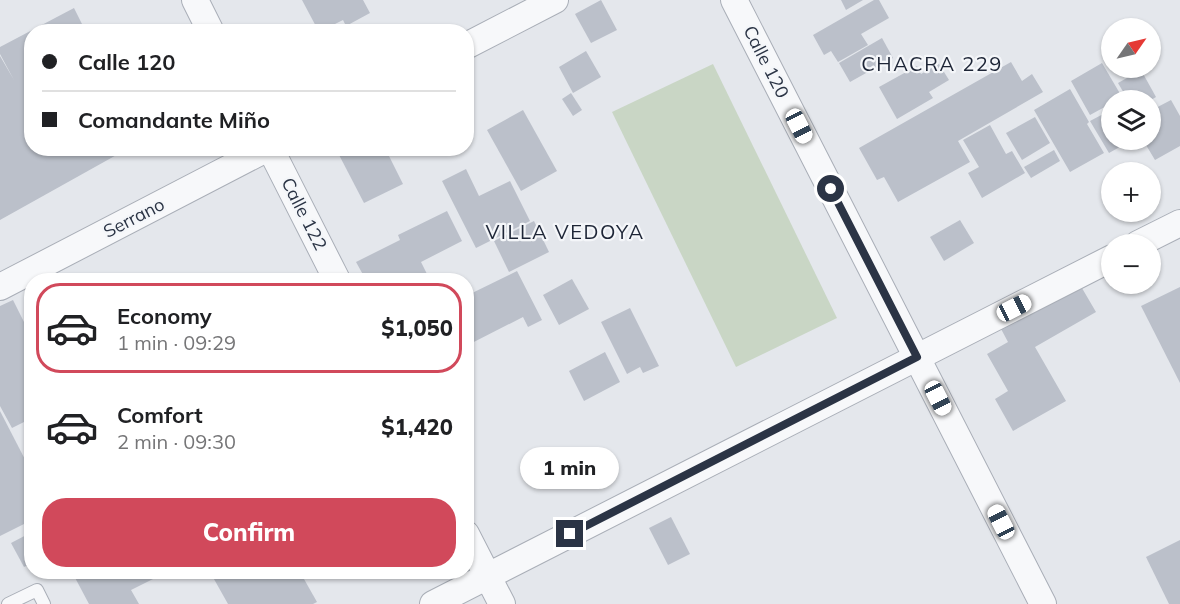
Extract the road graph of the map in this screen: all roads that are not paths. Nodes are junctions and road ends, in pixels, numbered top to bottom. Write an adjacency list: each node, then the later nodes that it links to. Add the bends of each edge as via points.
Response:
1 (195, 0): 4 (street)
2 (555, 0): 5 (street)
3 (735, 0): 15 (street, Calle 120)
4 (207, 24)
5 (474, 42)
6 (254, 156): 11 (street, Serrano)
7 (273, 156): 12 (street, Calle 122)
8 (1180, 223): 9 (street)
9 (1158, 234)
10 (1101, 264): 15 (street)
11 (27, 273)
12 (333, 273)
13 (24, 275): 14 (street, Serrano)
14 (0, 287)
15 (917, 357): 17 (street); 22 (street, Calle 120)
16 (474, 549): 17 (street)
17 (488, 576): 20 (street); 21 (street)
18 (8, 604): 19 (lane, via 37,590)
19 (44, 604)
20 (433, 604)
21 (502, 604)
22 (1043, 604)

